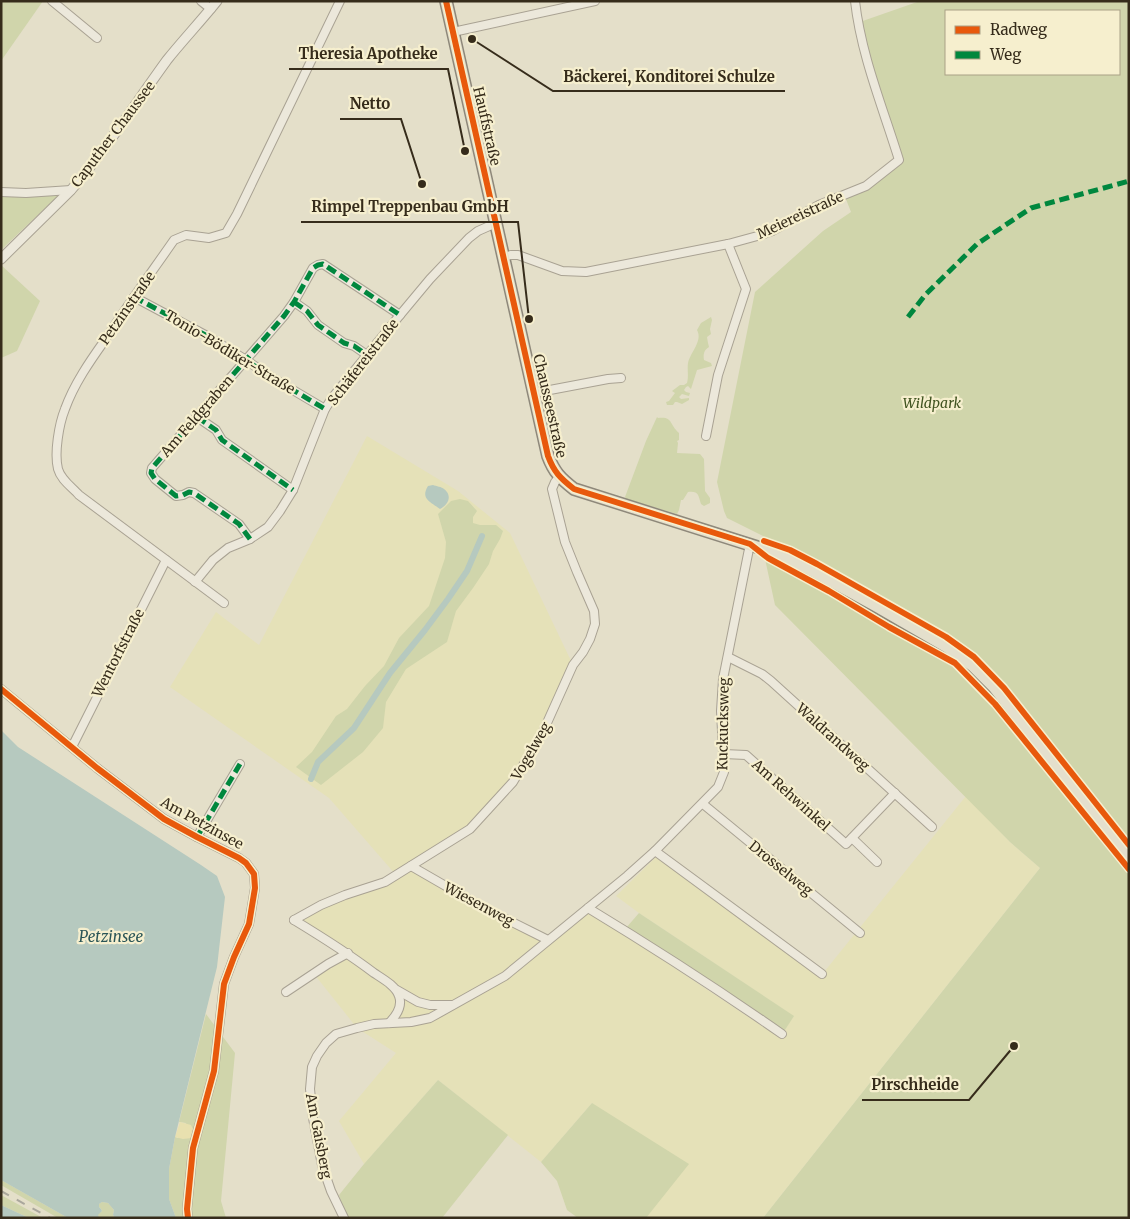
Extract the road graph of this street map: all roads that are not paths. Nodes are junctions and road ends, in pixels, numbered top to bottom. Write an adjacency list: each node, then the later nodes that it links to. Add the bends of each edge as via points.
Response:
1 (52, 1): 9 (street)
2 (201, 1): 7 (street)
3 (340, 1): 16 (street, Petzinstraße, via 226,233 209,238 186,235 174,240)
4 (446, 1): 8 (main road, Hauffstraße)
5 (595, 1): 8 (street)
6 (855, 1): 13 (street, Meiereistraße, via 866,56 899,160 866,186 761,236)
7 (214, 5): 10 (street, Caputher Chaussee, via 169,58)
8 (453, 32): 12 (main road, Hauffstraße)
9 (97, 38)
10 (71, 190): 11 (street); 15 (street, Caputher Chaussee)
11 (1, 192)
12 (496, 223): 14 (main road, Hauffstraße); 18 (street, Schäfereistraße, via 469,238)
13 (728, 244): 14 (street, Meiereistraße, via 586,272 562,271 518,254); 25 (street, via 746,289 718,375)
14 (503, 256): 22 (main road, Chausseestraße)
15 (1, 259)
16 (134, 297): 20 (street, Tonio-Bödiker-Straße); 30 (street, Petzinstraße, via 72,391 59,432 58,469 64,480 80,495)
17 (294, 302): 18 (street, Am Feldgraben, via 313,268 323,264); 19 (street, via 308,311 318,325); 20 (street, Am Feldgraben)
18 (400, 315): 19 (street, Schäfereistraße)
19 (367, 355): 23 (street, Schäfereistraße)
20 (246, 360): 23 (street, Tonio-Bödiker-Straße); 24 (street, Am Feldgraben)
21 (622, 378): 22 (street, Chausseestraße)
22 (534, 393): 26 (main road, Chausseestraße, via 548,456)
23 (325, 409): 27 (street, Schäfereistraße)
24 (197, 417): 27 (street, via 216,430 222,440); 28 (street, Am Feldgraben, via 151,473 176,496 194,493 239,524)
25 (706, 436)
26 (559, 478): 29 (main road, Chausseestraße, via 574,489); 46 (street, Vogelweg, via 552,489 566,542 594,611 595,624 590,639 573,665 542,734 513,782 470,829)
27 (293, 490): 28 (street, Schäfereistraße, via 268,527)
28 (250, 539): 31 (street, Schäfereistraße, via 228,548)
29 (750, 544): 33 (street, Kuckucksweg); 44 (main road, Chausseestraße, via 807,568 947,647 973,666)
30 (166, 560): 31 (street, Petzinstraße); 35 (street, Wentorfstraße)
31 (195, 582): 32 (street, Petzinstraße)
32 (224, 603)
33 (728, 657): 36 (street, Kuckucksweg, via 721,711); 38 (street, Waldrandweg, via 771,681)
34 (1, 689): 35 (street, Am Petzinsee)
35 (72, 747): 41 (street, Am Petzinsee, via 164,819)
36 (724, 754): 39 (street, Kuckucksweg, via 724,772 718,787); 42 (street, Am Rehwinkel, via 746,755 846,844)
37 (240, 764): 41 (street, Am Petzinsee)
38 (895, 793): 40 (street, Waldrandweg); 42 (street)
39 (702, 804): 43 (street, Kuckucksweg); 48 (street, Drosselweg)
40 (932, 827)
41 (197, 837): 58 (street, Am Petzinsee, via 246,863 255,881 249,924 224,984 214,1071 193,1148)
42 (852, 838): 45 (street, Am Rehwinkel)
43 (655, 851): 47 (street, Kuckucksweg); 51 (street)
44 (1129, 857)
45 (877, 862)
46 (411, 866): 49 (street, Wiesenweg); 50 (street, Vogelweg, via 385,882 344,895 294,920)
47 (588, 908): 49 (street, Kuckucksweg); 57 (street)
48 (860, 933)
49 (548, 940): 54 (street, Kuckucksweg, via 505,976)
50 (348, 953): 52 (street); 53 (street)
51 (822, 974)
52 (395, 989): 54 (street, via 418,1002); 56 (street, via 400,998 399,1008)
53 (286, 992)
54 (453, 1005): 55 (street, Kuckucksweg)
55 (430, 1018): 56 (street, Am Gaisberg)
56 (389, 1023): 59 (street, Am Gaisberg, via 336,1034 326,1043 312,1067 310,1089 322,1165)
57 (782, 1034)
58 (188, 1218)
59 (344, 1218)

